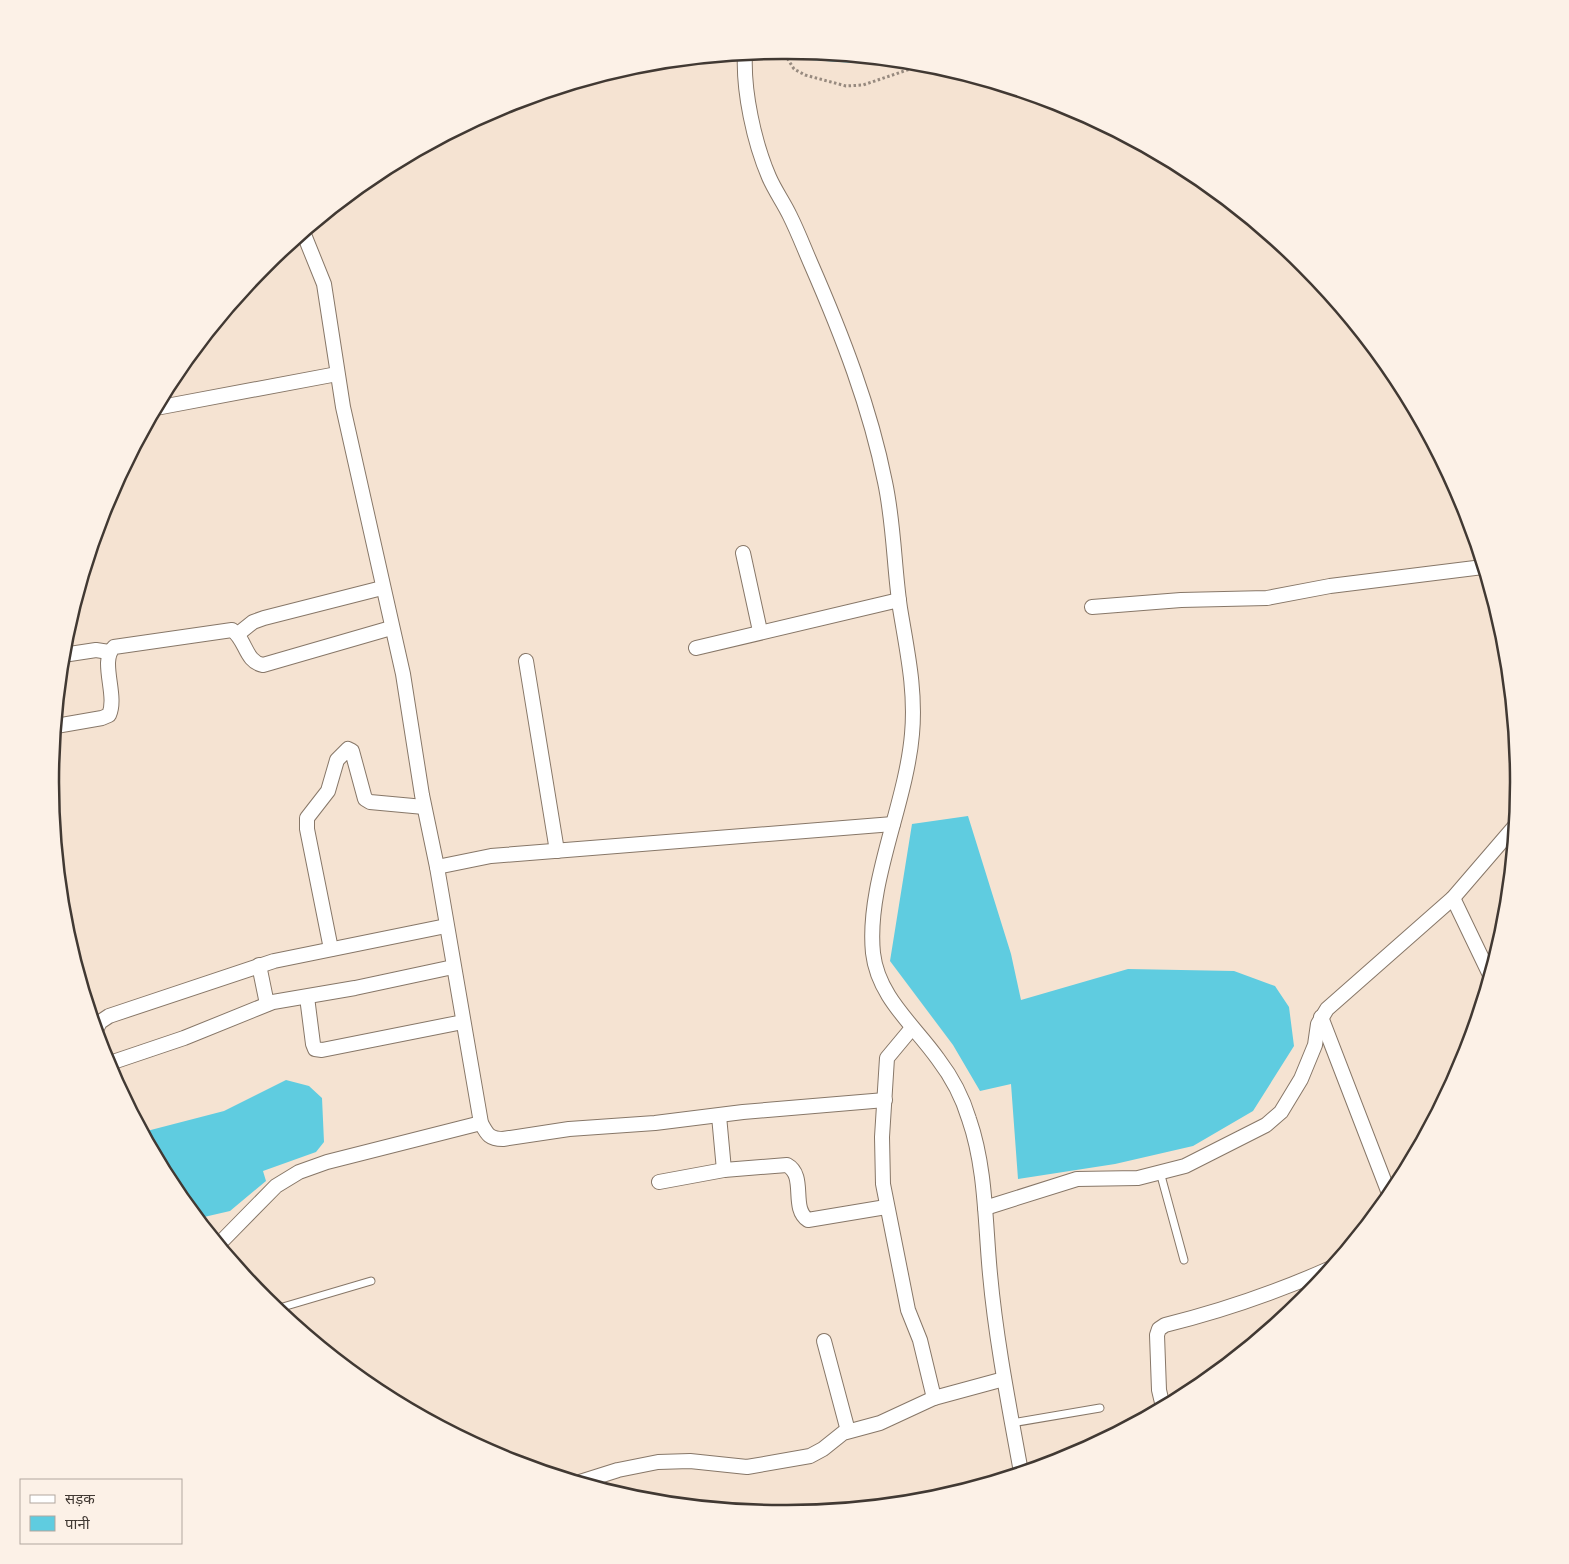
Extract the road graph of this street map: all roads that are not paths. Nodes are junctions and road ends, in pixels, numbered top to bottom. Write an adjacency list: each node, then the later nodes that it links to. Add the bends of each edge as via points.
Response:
1 (745, 60): 8 (street, via 745,79 757,145 767,174 791,218 837,324 873,430 887,488)
2 (305, 238): 3 (street, via 324,284)
3 (337, 374): 4 (street); 7 (street)
4 (164, 406)
5 (743, 553): 11 (street)
6 (1478, 568): 9 (street, via 1330,586 1267,598)
7 (382, 588): 10 (street); 12 (street, via 264,618)
8 (899, 600): 11 (street); 19 (street, via 912,668 912,734 903,791)
9 (1092, 607)
10 (391, 628): 12 (street, via 263,665 251,659); 18 (street, via 403,674)
11 (760, 631): 13 (street)
12 (238, 634): 14 (street, via 225,629 121,645)
13 (696, 648)
14 (109, 652): 15 (street, via 96,650); 17 (street, via 113,701 109,715)
15 (71, 654)
16 (526, 661): 21 (street)
17 (61, 725)
18 (424, 807): 22 (street); 25 (street, via 370,802 362,794 352,751 348,749 337,760 328,791 307,818)
19 (893, 824): 21 (street); 34 (street, via 874,908 873,953 882,986)
20 (1509, 834): 23 (street)
21 (556, 851): 22 (street, via 491,856)
22 (437, 867): 24 (street)
23 (1453, 898): 28 (street); 31 (street, via 1366,973)
24 (446, 926): 25 (street); 27 (street)
25 (331, 950): 26 (street)
26 (260, 965): 30 (street); 32 (street, via 109,1016)
27 (453, 967): 29 (street); 33 (street)
28 (1486, 967)
29 (307, 997): 30 (street); 33 (street, via 313,1044 322,1050)
30 (267, 1004): 35 (street, via 184,1038)
31 (1321, 1017): 40 (street, via 1306,1070 1275,1119 1196,1162); 42 (street)
32 (100, 1022)
33 (462, 1022): 38 (street)
34 (912, 1028): 36 (street, via 888,1058); 44 (street, via 938,1058 965,1109 979,1160)
35 (115, 1061)
36 (885, 1100): 37 (street); 43 (street, via 882,1138)
37 (719, 1116): 38 (street, via 569,1129 503,1139 490,1138); 39 (street)
38 (481, 1123): 45 (street, via 299,1172 276,1186)
39 (724, 1170): 41 (street); 43 (street, via 788,1165 796,1173 800,1210 808,1220)
40 (1160, 1172): 44 (street, via 1126,1179 1077,1179); 46 (lane)
41 (659, 1182)
42 (1386, 1186)
43 (886, 1207): 52 (street, via 908,1310 920,1340)
44 (985, 1208): 51 (street)
45 (223, 1240)
46 (1184, 1260)
47 (1316, 1275): 53 (street, via 1222,1310 1159,1329)
48 (371, 1281): 49 (lane)
49 (285, 1306)
50 (824, 1341): 56 (street)
51 (1004, 1379): 52 (street); 55 (street)
52 (934, 1398): 56 (street, via 880,1423)
53 (1161, 1400)
54 (1100, 1408): 55 (lane)
55 (1012, 1423): 57 (street)
56 (848, 1431): 58 (street, via 810,1456 747,1467 690,1461 658,1462)
57 (1019, 1467)
58 (589, 1479)

